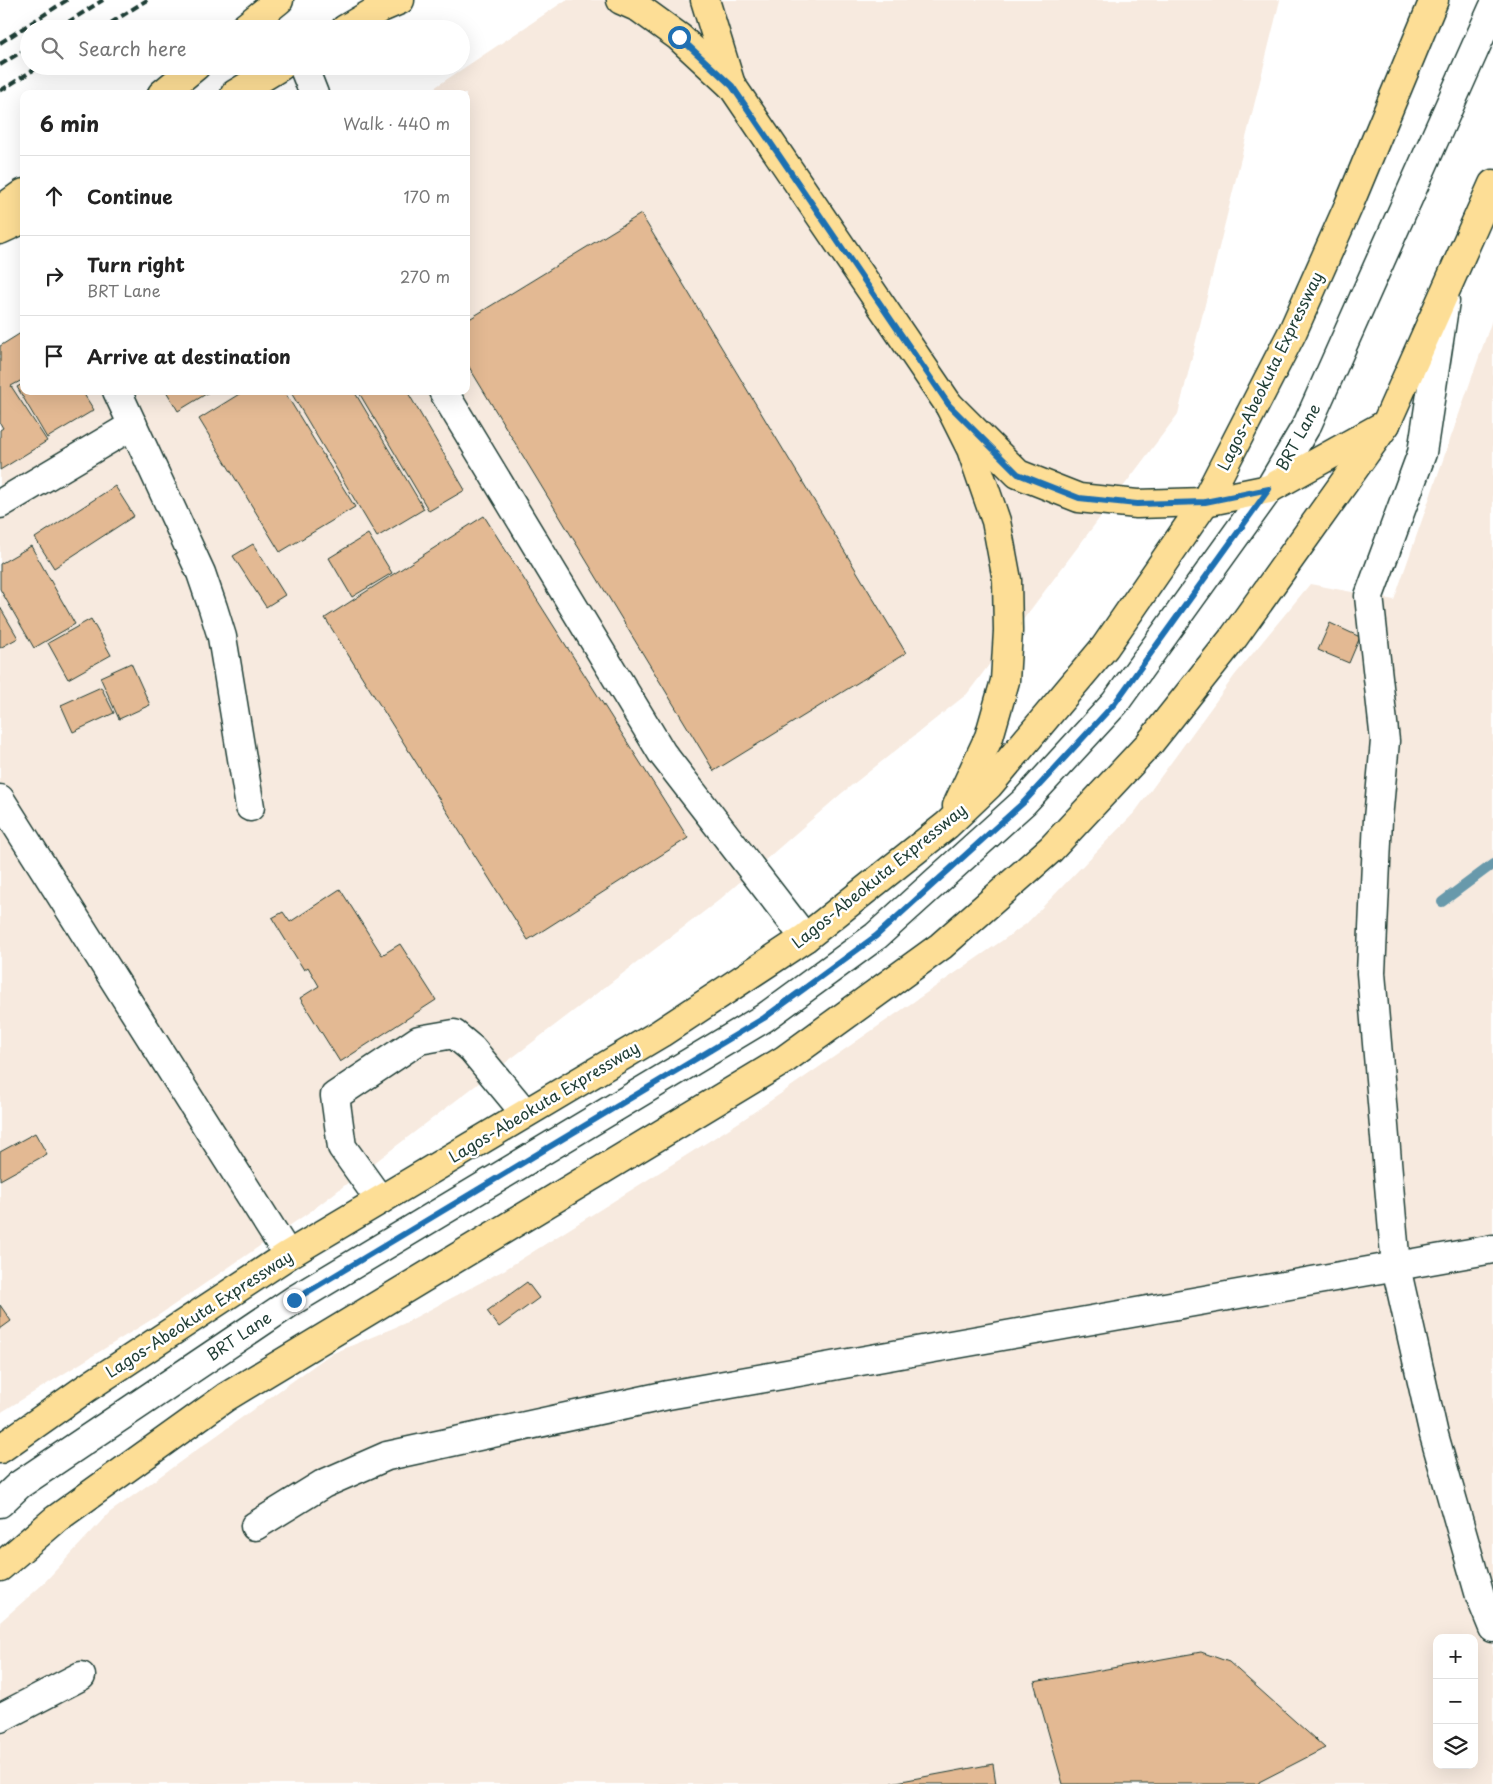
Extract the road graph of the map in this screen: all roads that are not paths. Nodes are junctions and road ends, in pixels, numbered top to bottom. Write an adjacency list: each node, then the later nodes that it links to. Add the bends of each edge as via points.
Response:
1 (279, 0): 7 (main road)
2 (400, 0): 8 (main road)
3 (621, 0): 12 (main road, via 639,8 679,37)
4 (705, 0): 12 (main road)
5 (1434, 0): 28 (main road, Lagos-Abeokuta Expressway, via 1292,333)
6 (1493, 8): 27 (street, BRT Lane, via 1308,423)
7 (254, 20)
8 (360, 20)
9 (185, 75): 13 (main road)
10 (266, 75): 14 (main road)
11 (307, 75): 15 (street)
12 (732, 86): 24 (main road)
13 (167, 90)
14 (242, 90)
15 (312, 90)
16 (1493, 184): 21 (main road)
17 (20, 196): 18 (main road)
18 (0, 210)
19 (20, 221): 20 (main road)
20 (0, 230)
21 (1447, 291): 25 (main road); 38 (street, via 1422,453 1369,596 1385,741 1371,973)
22 (120, 395): 26 (street)
23 (444, 395): 33 (street, via 662,753)
24 (949, 405): 28 (main road, via 1018,474 1079,498 1137,504); 32 (main road, via 970,449 996,521 1007,580 1008,631 1005,681 988,736 968,786)
25 (1386, 424): 27 (main road); 42 (main road, via 1234,637 1149,744 1051,849 942,946 784,1060 226,1397 56,1519)
26 (133, 425): 29 (street); 31 (street, via 201,573 219,630)
27 (1269, 489): 28 (main road); 40 (street, BRT Lane, via 1115,703 1024,802 876,936 764,1018 294,1300 27,1480)
28 (1205, 502): 32 (main road, Lagos-Abeokuta Expressway, via 1105,647 989,785)
29 (0, 504)
30 (0, 799): 37 (street)
31 (250, 807)
32 (947, 825): 33 (main road, Lagos-Abeokuta Expressway)
33 (805, 938): 34 (main road, Lagos-Abeokuta Expressway, via 661,1033)
34 (525, 1112): 35 (main road, Lagos-Abeokuta Expressway); 35 (street, via 472,1049 454,1034 419,1040 335,1096 342,1147)
35 (380, 1200): 37 (main road, Lagos-Abeokuta Expressway)
36 (1493, 1249): 38 (street)
37 (288, 1255): 39 (main road, Lagos-Abeokuta Expressway, via 85,1388)
38 (1396, 1266): 41 (street, via 668,1395 387,1456 323,1484); 43 (street, via 1434,1435 1480,1596)
39 (0, 1449)
40 (0, 1502)
41 (255, 1526)
42 (0, 1567)
43 (1493, 1628)
44 (81, 1676): 45 (street)
45 (0, 1718)

